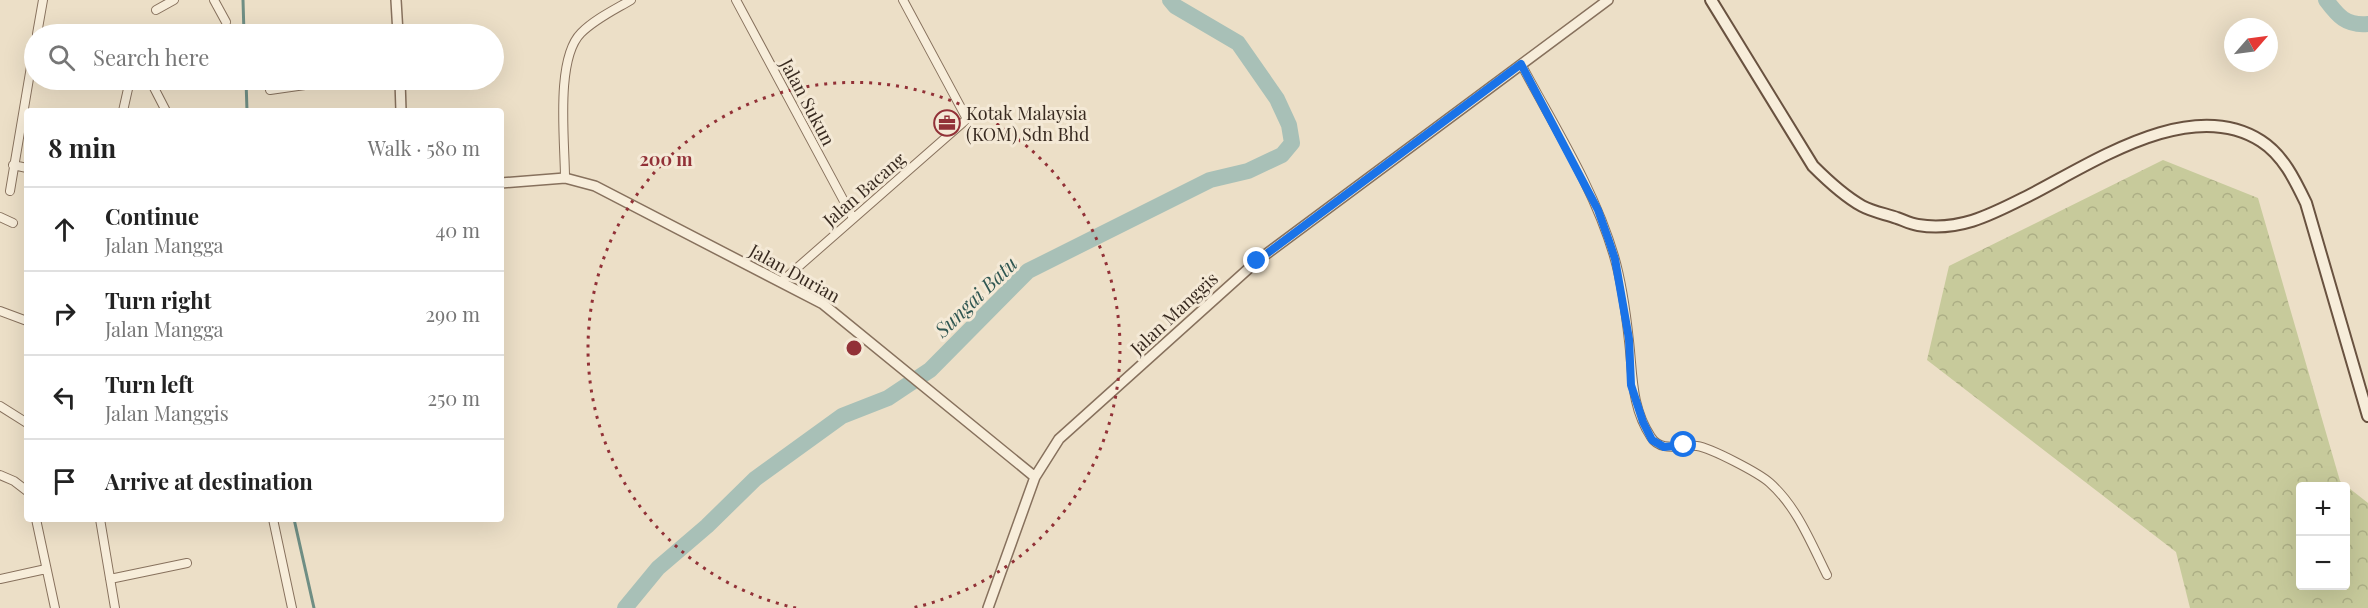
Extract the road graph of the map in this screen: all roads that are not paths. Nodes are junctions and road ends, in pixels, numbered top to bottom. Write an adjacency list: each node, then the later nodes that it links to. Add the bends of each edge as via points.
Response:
1 (43, 0): 12 (street)
2 (174, 0): 10 (street)
3 (214, 0): 11 (street)
4 (396, 0): 13 (street)
5 (631, 0): 24 (street, via 580,34 568,53)
6 (736, 0): 28 (street, Jalan Sukun)
7 (903, 0): 28 (street, Jalan Bacang, via 967,119)
8 (1608, 0): 14 (street, Jalan Manggis)
9 (1711, 0): 34 (main road, via 1813,166 1863,207 1918,225 1980,220 2147,136 2208,124 2235,129 2262,141 2294,177 2306,203)
10 (156, 10)
11 (226, 22)
12 (39, 24)
13 (397, 24)
14 (1521, 64): 37 (street, Jalan Manggis, via 1257,261 1072,425); 44 (street, via 1598,210 1619,279 1629,339 1631,385 1652,440 1664,447 1700,446 1769,482 1790,505)
15 (27, 90): 22 (street)
16 (128, 90): 19 (street)
17 (155, 90): 20 (street)
18 (400, 90): 21 (street)
19 (124, 108)
20 (164, 108)
21 (401, 108)
22 (13, 165): 23 (street); 26 (street)
23 (24, 167)
24 (565, 178): 25 (street, Jalan Durian); 30 (street, Jalan Durian, via 595,186)
25 (504, 183)
26 (9, 191)
27 (0, 217): 29 (street)
28 (853, 218): 30 (street, Jalan Bacang)
29 (13, 223)
30 (781, 282): 37 (street, Jalan Durian, via 823,304)
31 (0, 311): 32 (street)
32 (24, 320)
33 (0, 406): 35 (street)
34 (2368, 416)
35 (24, 421)
36 (0, 475): 38 (street)
37 (1035, 477): 50 (street, Jalan Manggis)
38 (24, 489)
39 (37, 522): 43 (street)
40 (100, 522): 46 (street)
41 (274, 522): 49 (street)
42 (187, 563): 46 (street)
43 (46, 569): 45 (street); 47 (street)
44 (1827, 575)
45 (0, 579)
46 (110, 579): 48 (street)
47 (55, 608)
48 (115, 608)
49 (292, 608)
50 (988, 608)

